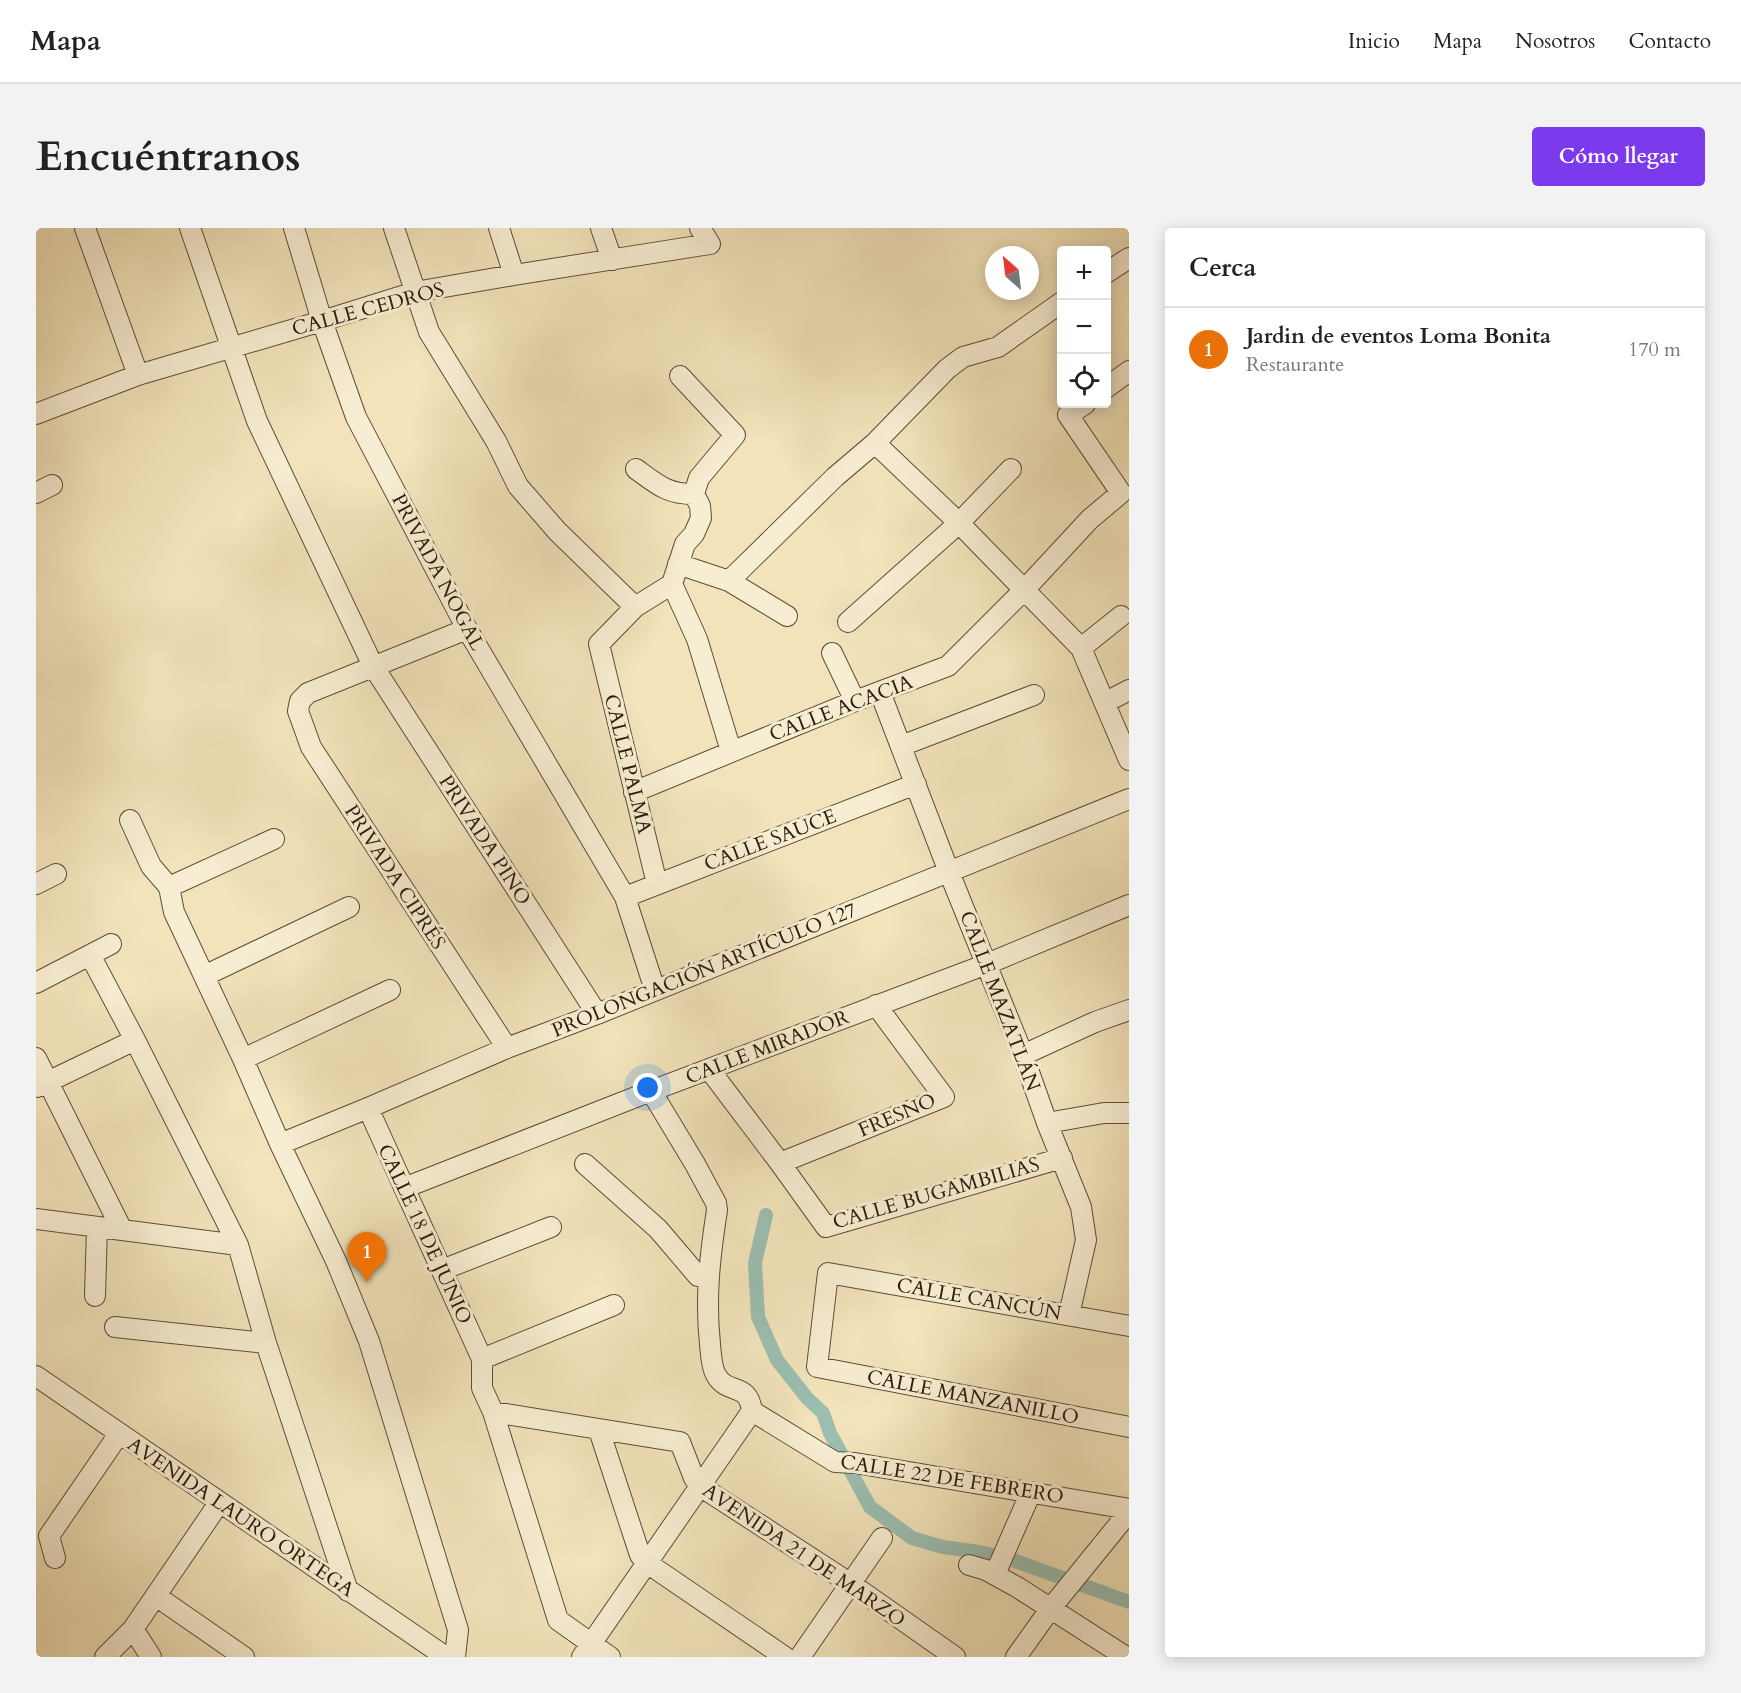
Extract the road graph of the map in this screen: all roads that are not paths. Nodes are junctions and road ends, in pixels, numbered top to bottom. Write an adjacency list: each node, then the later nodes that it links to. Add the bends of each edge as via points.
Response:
1 (85, 228): 17 (street)
2 (190, 228): 15 (street, PRIVADA PINO)
3 (294, 228): 14 (street, PRIVADA NOGAL)
4 (394, 228): 12 (street)
5 (499, 228): 11 (street)
6 (601, 228): 9 (street)
7 (705, 236): 9 (street, CALLE CEDROS)
8 (1129, 258): 10 (street)
9 (612, 260): 11 (street, CALLE CEDROS)
10 (1111, 270)
11 (514, 274): 12 (street, CALLE CEDROS)
12 (415, 292): 14 (street, CALLE CEDROS); 31 (street, via 429,332 496,441 518,486 557,531)
13 (1057, 306): 22 (street, via 998,347 963,357 947,369)
14 (322, 321): 15 (street, CALLE CEDROS); 35 (street, PRIVADA NOGAL, via 356,417)
15 (230, 347): 17 (street, CALLE CEDROS); 38 (street, PRIVADA PINO, via 257,421)
16 (1129, 371): 19 (street)
17 (138, 375): 21 (street, CALLE CEDROS)
18 (680, 376): 25 (street, via 735,435 699,478)
19 (1111, 385)
20 (1079, 408): 30 (street, CALLE ACACIA, via 1068,415 1121,493 1090,519)
21 (36, 414)
22 (875, 443): 26 (street); 28 (street)
23 (1011, 469): 26 (street)
24 (636, 470): 25 (street, via 678,494)
25 (694, 494): 27 (street, via 701,518)
26 (959, 523): 30 (street); 34 (street)
27 (678, 564): 28 (street); 29 (street)
28 (729, 581): 32 (street)
29 (672, 584): 31 (street); 45 (street, via 697,639)
30 (1025, 589): 36 (street); 40 (street, CALLE ACACIA, via 948,666)
31 (635, 607): 48 (street, CALLE PALMA, via 599,644)
32 (787, 616)
33 (1121, 616): 36 (street)
34 (848, 622)
35 (467, 629): 38 (street); 57 (street, PRIVADA NOGAL)
36 (1081, 648): 43 (street)
37 (832, 653): 42 (street)
38 (374, 666): 69 (street, PRIVADA PINO); 71 (street, PRIVADA CIPRÉS, via 308,693 300,701 298,711 311,747)
39 (1129, 690): 43 (street)
40 (880, 692): 42 (street, CALLE ACACIA); 44 (street, CALLE MAZATLÁN)
41 (1034, 694): 44 (street)
42 (855, 701): 45 (street, CALLE ACACIA)
43 (1106, 702): 46 (street)
44 (901, 746): 47 (street, CALLE MAZATLÁN)
45 (731, 751): 48 (street, CALLE ACACIA)
46 (1129, 760)
47 (916, 784): 52 (street, CALLE MAZATLÁN); 55 (street, CALLE SAUCE)
48 (634, 792): 55 (street, CALLE PALMA)
49 (1129, 799): 52 (street, PROLONGACIÓN ARTÍCULO 127)
50 (130, 820): 56 (street, via 152,866)
51 (274, 839): 56 (street)
52 (949, 872): 62 (street, CALLE MAZATLÁN); 66 (street, PROLONGACIÓN ARTÍCULO 127)
53 (56, 874): 54 (street)
54 (36, 884)
55 (657, 884): 57 (street, CALLE SAUCE)
56 (169, 887): 63 (street, via 174,912)
57 (625, 897): 66 (street, PRIVADA NOGAL)
58 (1129, 905): 62 (street, CALLE MIRADOR)
59 (350, 907): 63 (street)
60 (111, 944): 61 (street)
61 (90, 955): 64 (street); 70 (street)
62 (987, 964): 67 (street, CALLE MIRADOR); 72 (street, CALLE MAZATLÁN)
63 (204, 976): 74 (street)
64 (36, 983)
65 (390, 990): 74 (street)
66 (654, 990): 69 (street, PROLONGACIÓN ARTÍCULO 127)
67 (876, 1005): 75 (street, CALLE MIRADOR); 83 (street, FRESNO, via 944,1097)
68 (1129, 1010): 72 (street)
69 (597, 1014): 71 (street, PROLONGACIÓN ARTÍCULO 127)
70 (135, 1040): 76 (street); 90 (street)
71 (507, 1048): 78 (street, PROLONGACIÓN ARTÍCULO 127)
72 (1023, 1055): 80 (street, CALLE MAZATLÁN)
73 (36, 1058): 76 (street)
74 (243, 1059): 81 (street)
75 (709, 1069): 77 (street, CALLE MIRADOR); 83 (street, CALLE BUGAMBILIAS)
76 (42, 1085): 89 (street)
77 (651, 1091): 85 (street, CALLE MIRADOR); 92 (street, CALLE 22 DE FEBRERO, via 716,1203)
78 (368, 1108): 81 (street, PROLONGACIÓN ARTÍCULO 127); 85 (street, CALLE 18 DE JUNIO)
79 (1129, 1113): 80 (street, via 1104,1113)
80 (1047, 1123): 82 (street, CALLE MAZATLÁN)
81 (280, 1144): 126 (street, via 369,1341 458,1630)
82 (1062, 1158): 83 (street, CALLE BUGAMBILIAS, via 826,1227); 95 (street, CALLE MAZATLÁN, via 1080,1207 1086,1240)
83 (780, 1162)
84 (585, 1164): 92 (street, via 658,1229 698,1276)
85 (404, 1188): 91 (street, CALLE 18 DE JUNIO)
86 (36, 1219): 87 (street)
87 (97, 1227): 89 (street); 93 (street)
88 (551, 1227): 91 (street)
89 (122, 1230): 90 (street)
90 (238, 1245): 98 (street)
91 (442, 1270): 99 (street, CALLE 18 DE JUNIO)
92 (708, 1278): 102 (street, CALLE 22 DE FEBRERO, via 712,1365 723,1384 747,1395)
93 (95, 1296)
94 (614, 1305): 99 (street)
95 (1069, 1315): 96 (street, CALLE CANCÚN); 100 (street, CALLE CANCÚN, via 828,1273)
96 (1129, 1326)
97 (115, 1327): 98 (street)
98 (266, 1342): 117 (street)
99 (482, 1359): 103 (street, via 482,1388)
100 (817, 1367): 104 (street, CALLE MANZANILLO)
101 (36, 1376): 106 (street, AVENIDA LAURO ORTEGA)
102 (753, 1411): 107 (street); 108 (street, CALLE 22 DE FEBRERO, via 835,1462)
103 (493, 1412): 105 (street, AVENIDA 21 DE MARZO); 121 (street, via 558,1620)
104 (1129, 1427)
105 (599, 1430): 107 (street, AVENIDA 21 DE MARZO, via 680,1442); 113 (street, via 640,1555)
106 (119, 1434): 109 (street, AVENIDA LAURO ORTEGA); 112 (street, via 49,1536)
107 (700, 1486): 113 (street); 116 (street, AVENIDA 21 DE MARZO)
108 (1031, 1492): 110 (street, CALLE 22 DE FEBRERO); 115 (street)
109 (219, 1503): 117 (street, AVENIDA LAURO ORTEGA); 118 (street)
110 (1129, 1510): 119 (street)
111 (882, 1538): 116 (street)
112 (55, 1558)
113 (647, 1563): 121 (street); 128 (street)
114 (969, 1565): 115 (street)
115 (995, 1574): 119 (street)
116 (851, 1584): 129 (street); 130 (street, AVENIDA 21 DE MARZO)
117 (348, 1591): 125 (street, AVENIDA LAURO ORTEGA)
118 (156, 1596): 120 (street); 124 (street)
119 (1052, 1608): 131 (street); 132 (street)
120 (133, 1629): 122 (street); 123 (street)
121 (586, 1650): 127 (street)
122 (106, 1656)
123 (151, 1657)
124 (244, 1657)
125 (446, 1657)
126 (455, 1657)
127 (610, 1657)
128 (785, 1657)
129 (800, 1657)
130 (955, 1657)
131 (1016, 1657)
132 (1126, 1657)

